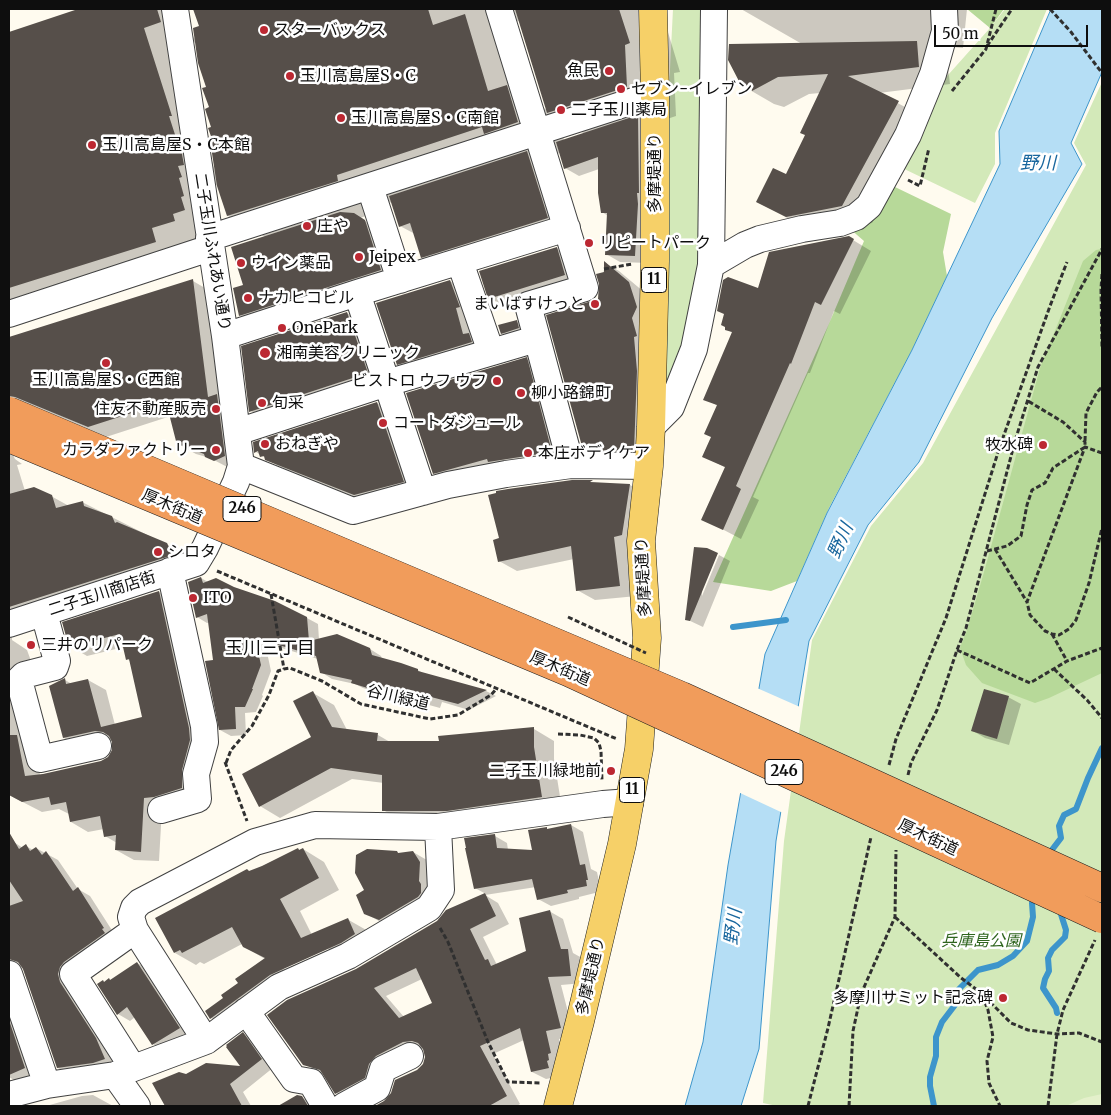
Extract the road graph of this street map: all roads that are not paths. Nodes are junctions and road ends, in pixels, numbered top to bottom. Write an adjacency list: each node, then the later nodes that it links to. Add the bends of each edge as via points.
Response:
1 (175, 9): 10 (street, 二子玉川ふれあい通り)
2 (499, 9): 7 (street)
3 (653, 9): 6 (main road, 多摩堤通り / 11)
4 (714, 9): 12 (street)
5 (944, 9): 12 (street, via 945,31 933,74 908,136 869,206 856,217 840,223 760,239)
6 (655, 94): 7 (street); 21 (main road, 多摩堤通り / 11)
7 (537, 132): 8 (street); 9 (street)
8 (370, 187): 10 (street); 13 (street)
9 (567, 228): 11 (street); 17 (street, via 585,288 528,305)
10 (210, 243): 15 (street); 16 (street, 二子玉川ふれあい通り)
11 (460, 262): 13 (street); 18 (street)
12 (711, 265): 21 (street, via 694,349 671,407)
13 (400, 280): 14 (street)
14 (357, 292): 16 (street); 19 (street)
15 (9, 314)
16 (225, 336): 22 (street, 二子玉川ふれあい通り)
17 (536, 339): 18 (street); 24 (street)
18 (491, 352): 19 (street)
19 (386, 383): 22 (street); 27 (street)
20 (9, 411): 35 (highway, 厚木街道 / 246, bridge, via 682,696)
21 (651, 427): 26 (main road, 多摩堤通り / 11)
22 (237, 432): 25 (street, 二子玉川ふれあい通り)
23 (9, 438): 36 (highway, 厚木街道 / 246, bridge, via 568,672)
24 (571, 465): 26 (street); 27 (street, via 506,474)
25 (241, 466): 27 (street, via 353,511); 28 (street, 二子玉川商店街, via 196,562)
26 (649, 466): 32 (main road, 多摩堤通り / 11, via 641,541 647,638 639,749)
27 (423, 492)
28 (170, 571): 29 (street, 二子玉川商店街); 33 (street, via 205,742 196,774 198,799)
29 (44, 613): 30 (street, 二子玉川商店街); 31 (street, via 57,661 55,667 20,680 40,759)
30 (9, 624)
31 (98, 746)
32 (630, 802): 34 (street); 45 (main road, 多摩堤通り / 11)
33 (161, 810)
34 (438, 828): 37 (street, via 316,825 255,842 140,902 131,917); 39 (street, via 441,890 429,908 348,956 279,987)
35 (1102, 888)
36 (1100, 926)
37 (135, 930): 40 (street); 42 (street, via 73,974)
38 (9, 974): 43 (street)
39 (246, 1011): 40 (street); 47 (street, via 294,1079 311,1082)
40 (206, 1041): 42 (street)
41 (410, 1056): 48 (street, via 383,1069 377,1088)
42 (124, 1072): 43 (street); 46 (street)
43 (47, 1085): 44 (street)
44 (9, 1095)
45 (561, 1095)
46 (137, 1106)
47 (325, 1106)
48 (344, 1106)

